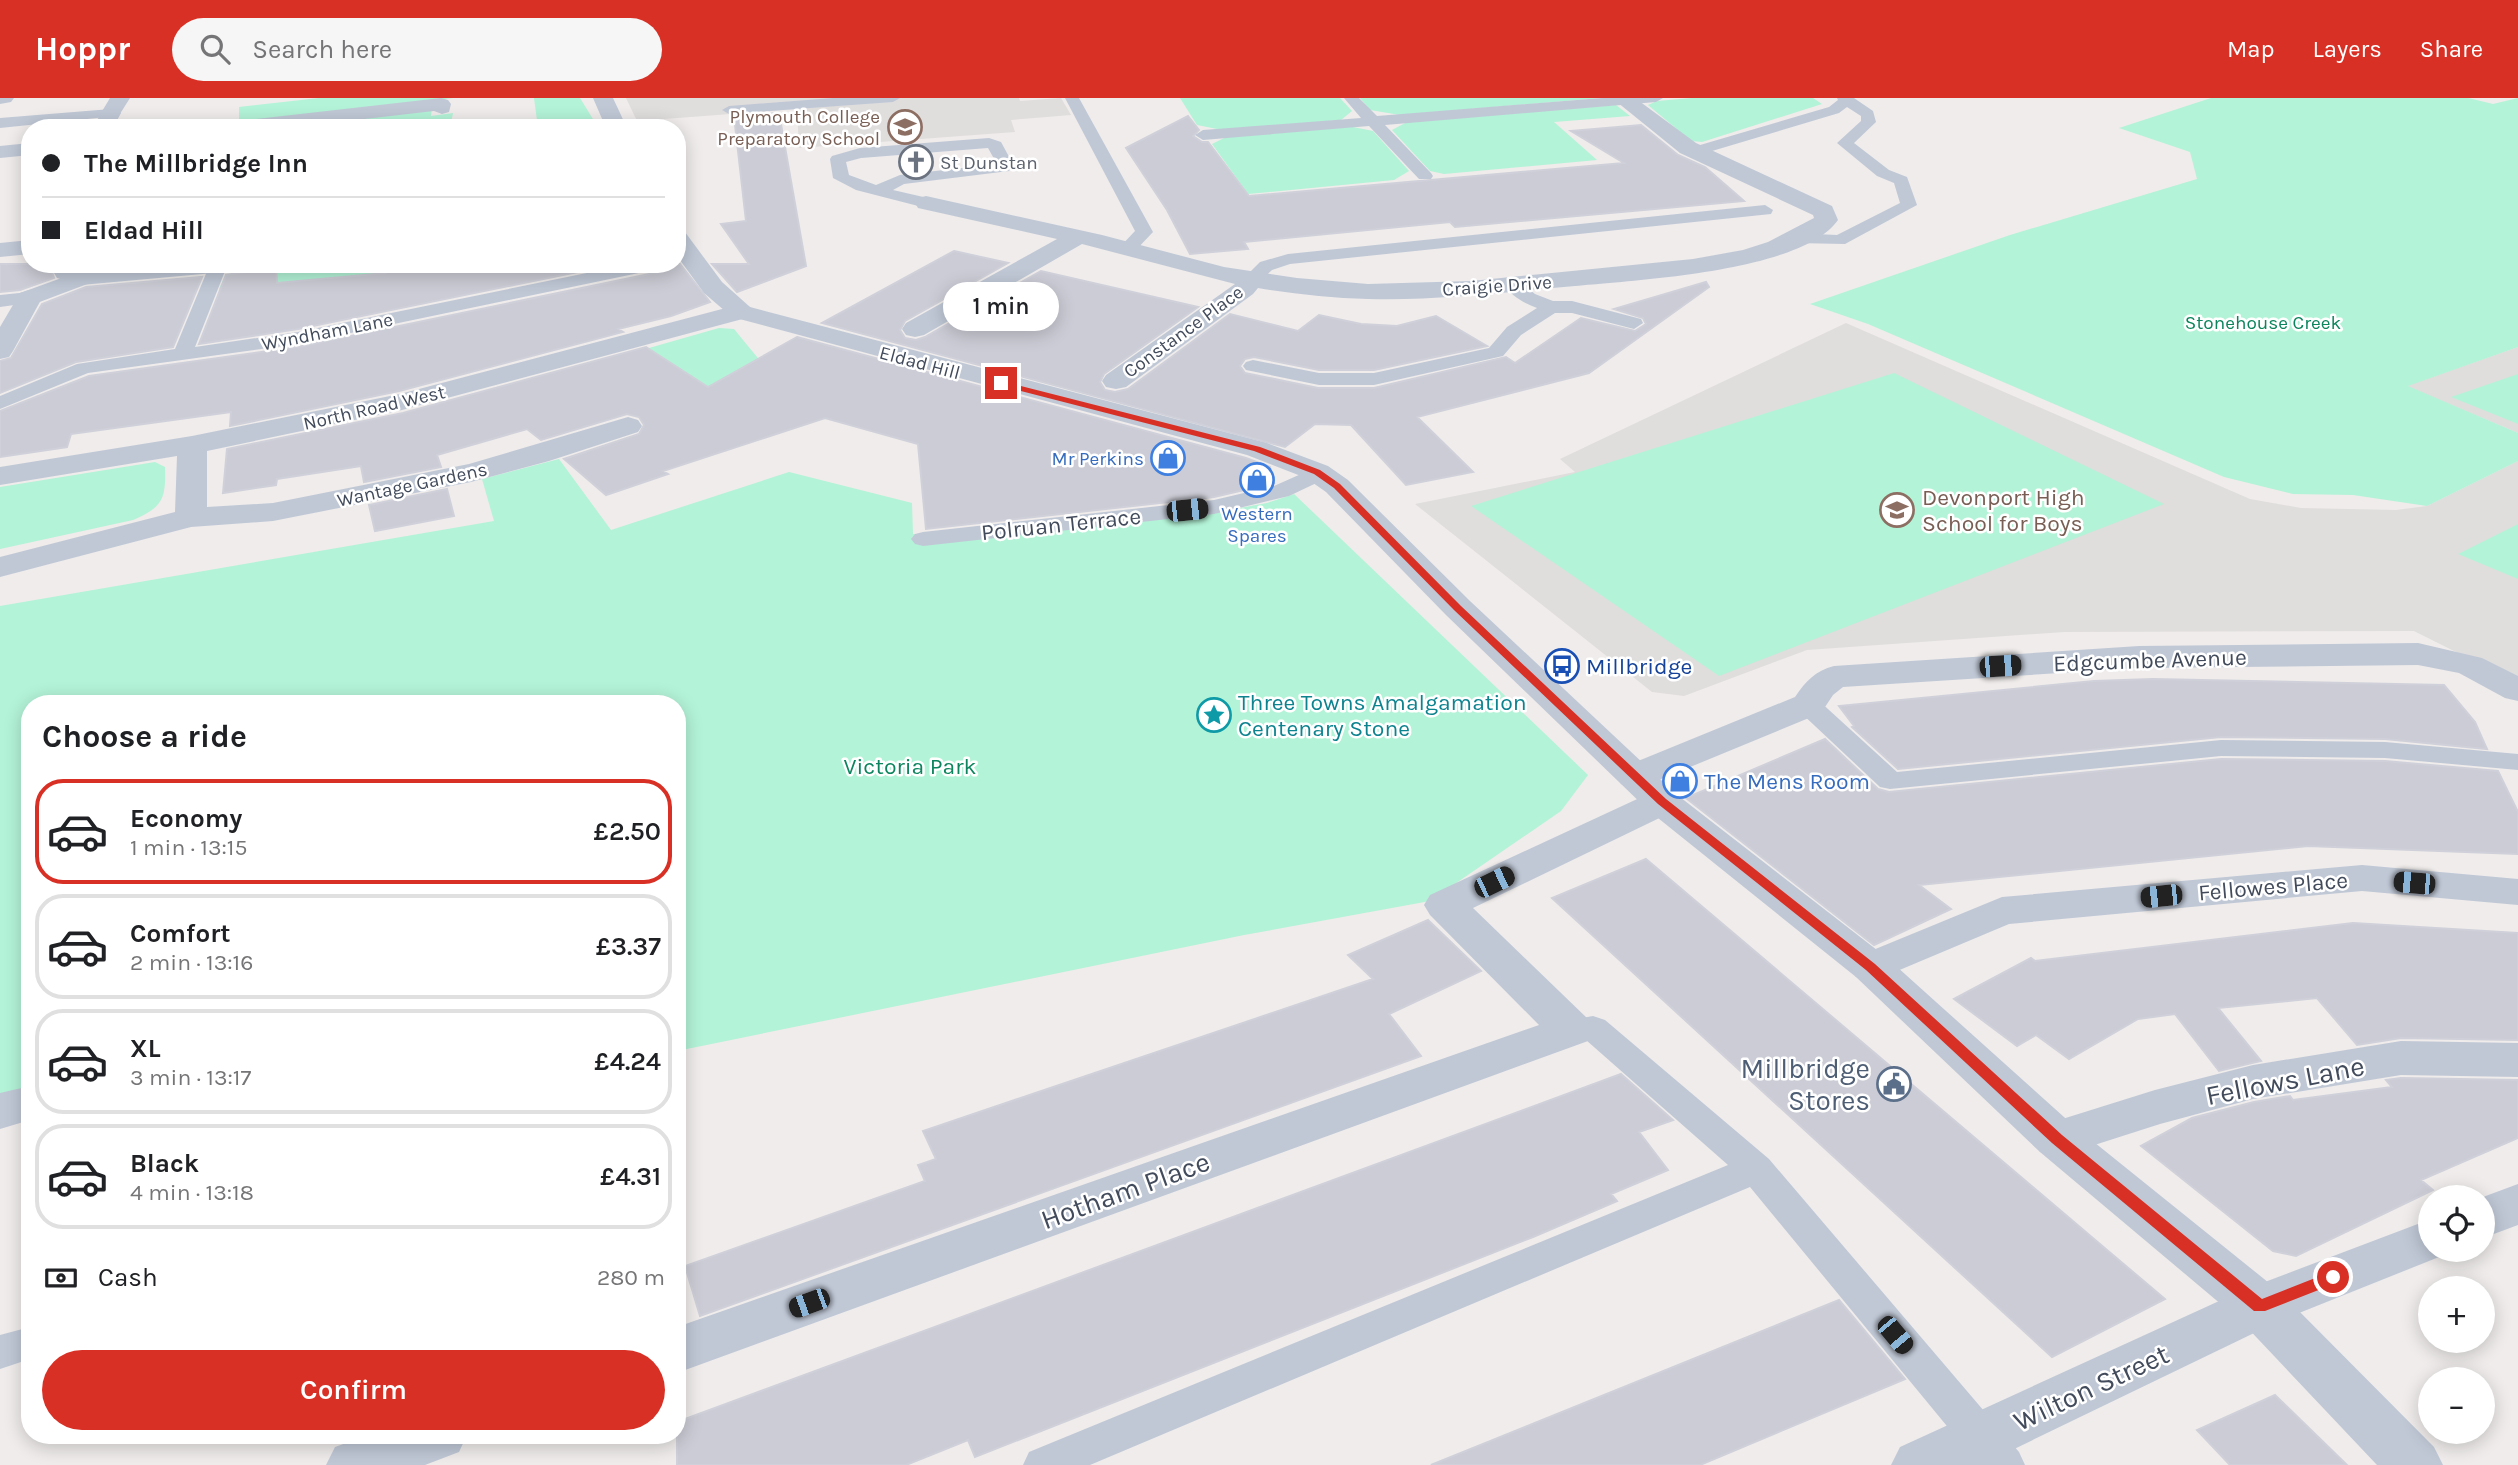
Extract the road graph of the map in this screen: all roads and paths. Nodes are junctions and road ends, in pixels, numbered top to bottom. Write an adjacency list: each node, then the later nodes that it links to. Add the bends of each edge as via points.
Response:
1 (603, 98): 13 (street)
2 (893, 98): 9 (lane)
3 (1072, 98): 28 (lane, via 1144,232)
4 (1351, 98): 15 (lane)
5 (1656, 98): 6 (lane)
6 (1624, 99): 15 (lane); 19 (street, Craigie Drive)
7 (1845, 99): 19 (lane, via 1834,110); 26 (lane, via 1869,118 1845,143 1883,173 1901,180 1909,205 1839,240)
8 (442, 108): 12 (street, via 441,104)
9 (729, 110)
10 (111, 113): 11 (lane)
11 (44, 119)
12 (308, 119)
13 (613, 119)
14 (21, 121): 16 (lane)
15 (1375, 121): 17 (lane); 21 (lane)
16 (0, 123)
17 (1203, 135)
18 (21, 150): 20 (street)
19 (1696, 151): 26 (street, Craigie Drive, via 1824,211 1826,220)
20 (0, 152)
21 (1426, 176)
22 (877, 191): 22 (lane, via 841,178 838,159 860,153 989,143 996,145 1005,164 981,172 900,180); 23 (lane)
23 (926, 203): 25 (street, Craigie Drive)
24 (1765, 210): 34 (lane, via 1287,259 1266,266)
25 (1078, 237): 28 (street, Craigie Drive); 41 (street)
26 (1794, 238): 35 (street, Craigie Drive, via 1763,251 1704,265)
27 (21, 248): 29 (street)
28 (1128, 248): 34 (street, Craigie Drive)
29 (0, 250)
30 (686, 257): 39 (street, via 725,301)
31 (73, 273): 36 (street)
32 (223, 273): 43 (lane)
33 (614, 273): 43 (lane, Wyndham Lane, via 298,338)
34 (1250, 281): 35 (street, Craigie Drive, via 1405,291); 45 (street, Constance Place)
35 (1512, 284): 38 (lane, via 1528,298)
36 (29, 298): 37 (lane); 42 (street)
37 (0, 301)
38 (1551, 307): 40 (lane, via 1572,307); 44 (lane, via 1514,331 1496,352 1374,379 1319,379)
39 (741, 312): 48 (street, North Road West, via 402,402); 50 (street, Eldad Hill, via 1257,449)
40 (1634, 323)
41 (915, 329)
42 (0, 351)
43 (182, 355): 46 (lane, Wyndham Lane, via 85,368)
44 (1253, 366)
45 (1116, 381)
46 (0, 403)
47 (628, 426): 51 (street, Wantage Gardens, via 471,474 273,512)
48 (192, 445): 49 (street, North Road West); 51 (street)
49 (0, 476)
50 (1328, 480): 52 (lane, Polruan Terrace, via 1214,507); 57 (street)
51 (191, 518): 53 (street, Wantage Gardens)
52 (923, 539)
53 (0, 567)
54 (2518, 690): 55 (street, Edgcumbe Avenue, via 2470,665 2418,654 2139,657 1834,677 1819,688)
55 (1808, 705): 56 (lane, via 1890,781 2221,748 2385,750); 57 (street, Edgcumbe Avenue)
56 (2518, 762)
57 (1648, 789): 59 (street); 60 (street, Edgcumbe Avenue, via 1445,905)
58 (2518, 892): 59 (street, Fellowes Place, via 2362,878 2002,911)
59 (1871, 967): 64 (street)
60 (1572, 1030): 65 (lane, via 1593,1028); 71 (street, Hotham Place)
61 (2518, 1060): 64 (street, Fellows Lane, via 2401,1058 2253,1082)
62 (21, 1105): 63 (street)
63 (0, 1111)
64 (2057, 1139): 69 (street)
65 (1756, 1169): 75 (lane); 78 (lane)
66 (2518, 1204): 67 (street)
67 (2495, 1213)
68 (2418, 1244): 69 (street, Wilton Street)
69 (2260, 1306): 75 (street, Wilton Street); 80 (street)
70 (21, 1346): 72 (lane)
71 (686, 1347)
72 (0, 1352)
73 (353, 1444): 76 (street)
74 (414, 1444): 77 (street)
75 (1993, 1452): 79 (street, Wilton Street)
76 (350, 1465)
77 (355, 1465)
78 (1044, 1465)
79 (1920, 1465)
80 (2414, 1465)

